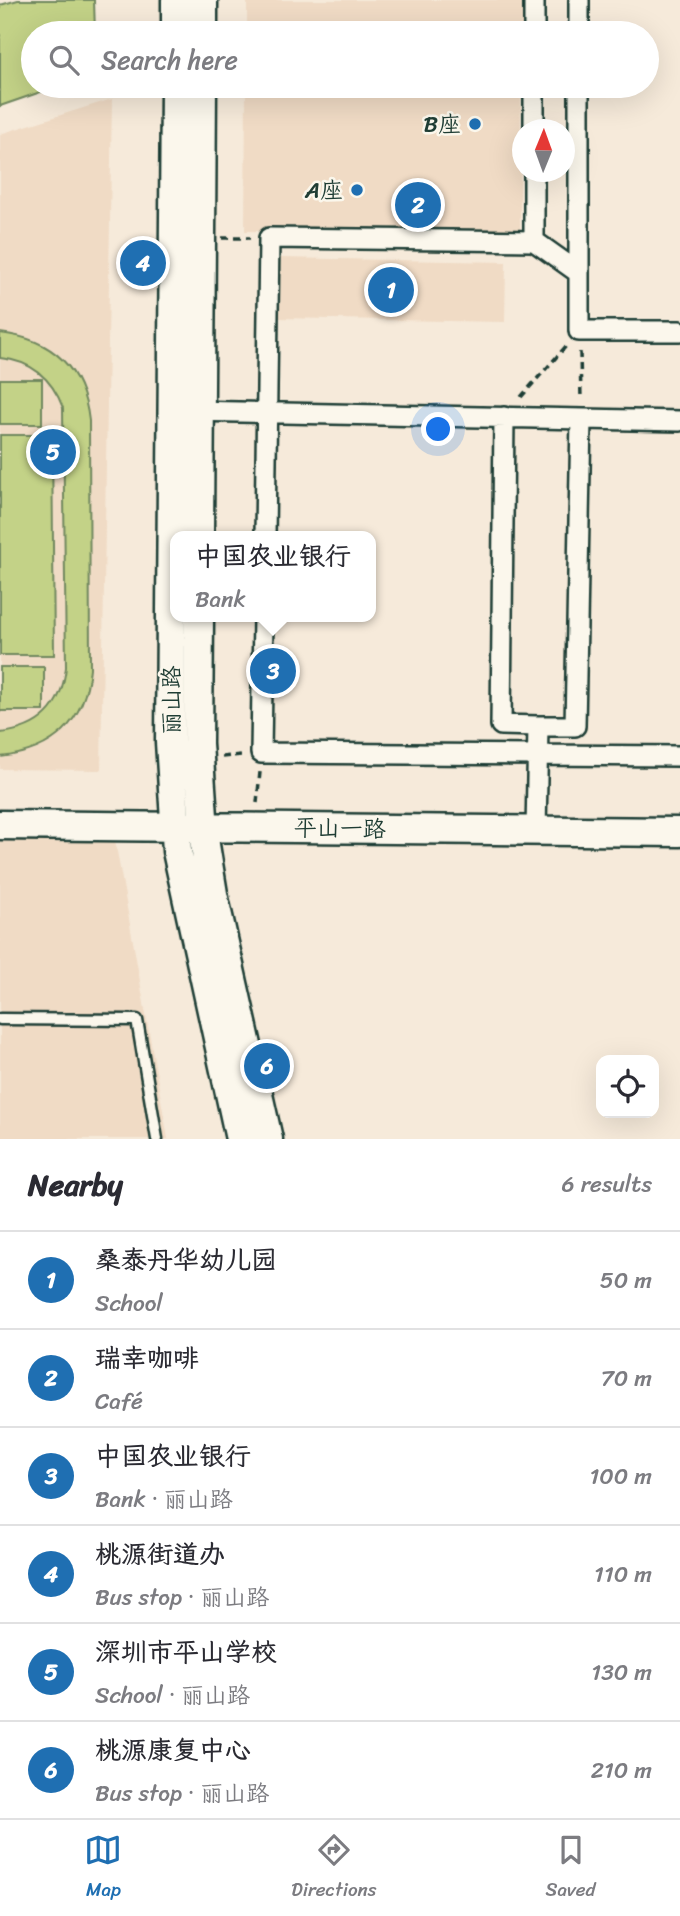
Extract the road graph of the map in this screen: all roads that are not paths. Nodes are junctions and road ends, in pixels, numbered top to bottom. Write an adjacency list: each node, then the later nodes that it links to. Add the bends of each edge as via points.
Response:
1 (176, 0): 5 (street)
2 (203, 0): 6 (street)
3 (534, 0): 7 (street)
4 (579, 0): 8 (street)
5 (176, 21)
6 (203, 21)
7 (534, 21)
8 (579, 21)
9 (176, 98): 18 (street, 丽山路)
10 (202, 98): 18 (street, 丽山路, via 201,238)
11 (534, 98): 13 (street)
12 (579, 98): 16 (street)
13 (534, 119)
14 (534, 182): 15 (street)
15 (534, 241): 16 (street); 19 (street, via 269,239)
16 (579, 273): 17 (street, via 579,331)
17 (680, 331)
18 (187, 411): 19 (street); 23 (street, 丽山路); 24 (street, 丽山路)
19 (267, 413): 20 (street); 25 (street)
20 (503, 417): 21 (street); 29 (street, via 501,725)
21 (581, 419): 22 (street); 29 (street, via 575,726)
22 (680, 421)
23 (181, 531)
24 (199, 531)
25 (265, 531)
26 (176, 622): 34 (street, 丽山路, via 170,742)
27 (199, 622): 35 (street, 丽山路)
28 (263, 622): 30 (street, via 261,752)
29 (538, 726): 30 (street)
30 (537, 755): 31 (street); 36 (street)
31 (680, 756)
32 (0, 806): 34 (street, 平山一路)
33 (680, 813): 36 (street, 平山一路)
34 (174, 817): 35 (street, 平山一路); 37 (street, 平山一路); 41 (street, 丽山路, via 187,904)
35 (203, 817): 36 (street, 平山一路); 36 (street, 平山一路, via 256,809); 42 (street, 丽山路, via 213,894)
36 (536, 821): 38 (street, 平山一路)
37 (0, 825)
38 (680, 832)
39 (0, 1019): 40 (lane, via 137,1020)
40 (157, 1139)
41 (240, 1139)
42 (268, 1139)

